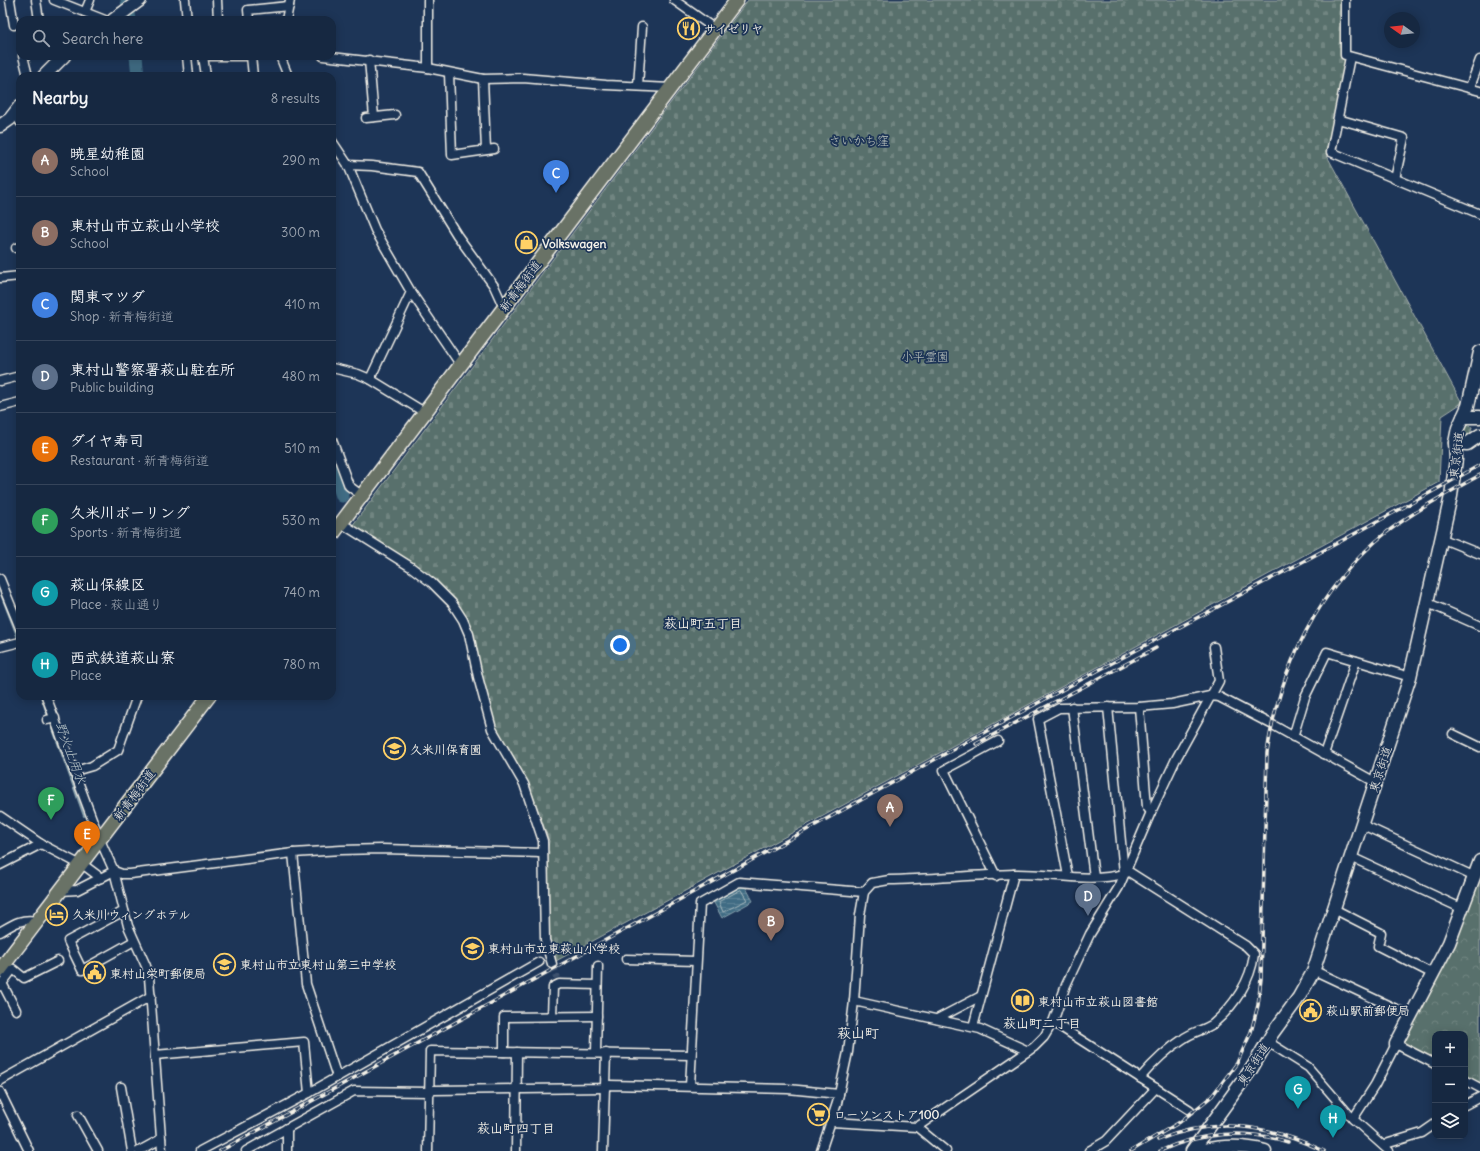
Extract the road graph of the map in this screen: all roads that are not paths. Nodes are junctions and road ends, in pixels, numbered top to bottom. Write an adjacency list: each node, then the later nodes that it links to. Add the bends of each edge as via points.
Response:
1 (10, 0): 21 (street)
2 (36, 0): 14 (street)
3 (54, 0): 13 (street)
4 (90, 0): 13 (street)
5 (185, 0): 17 (street)
6 (217, 0): 18 (street)
7 (428, 0): 34 (street)
8 (674, 0): 23 (street)
9 (738, 0): 23 (main road, 新青梅街道)
10 (1345, 0): 25 (street, via 1345,55)
11 (290, 3): 19 (street, via 248,10); 20 (street)
12 (133, 5): 16 (street)
13 (85, 12): 15 (street)
14 (38, 16)
15 (95, 16)
16 (118, 16)
17 (187, 16)
18 (218, 16)
19 (249, 16)
20 (287, 16)
21 (14, 25)
22 (642, 26): 43 (street)
23 (715, 30): 45 (main road, 新青梅街道)
24 (336, 57): 32 (street)
25 (1350, 57): 44 (street); 49 (street)
26 (24, 60): 35 (street)
27 (60, 60): 36 (street)
28 (187, 60): 37 (street)
29 (204, 60): 38 (street)
30 (251, 60): 39 (street)
31 (282, 60): 40 (street)
32 (369, 60): 34 (street); 48 (street, via 370,118)
33 (1480, 60): 44 (street)
34 (428, 68): 41 (street)
35 (27, 72)
36 (48, 72)
37 (188, 72)
38 (205, 72)
39 (252, 72)
40 (286, 72)
41 (449, 73): 42 (street); 42 (street, via 452,155 490,150)
42 (483, 79): 43 (street, via 523,78)
43 (638, 86): 45 (street)
44 (1470, 87): 46 (street)
45 (671, 88): 58 (main road, 新青梅街道)
46 (1480, 91)
47 (16, 114): 50 (street)
48 (395, 115)
49 (1338, 119): 53 (street, via 1331,152); 53 (street, via 1404,138)
50 (0, 126)
51 (336, 147): 52 (street)
52 (348, 165): 57 (street, via 375,230); 58 (street, via 418,172 457,235 494,286)
53 (1395, 179): 54 (street)
54 (1480, 214)
55 (16, 276): 56 (street)
56 (0, 278)
57 (411, 292): 60 (street); 63 (street)
58 (504, 308): 60 (main road, 新青梅街道)
59 (1480, 352): 68 (street, 東京街道, via 1468,406)
60 (460, 364): 67 (main road, 新青梅街道)
61 (336, 369): 63 (street)
62 (16, 377): 64 (street)
63 (370, 379): 67 (street)
64 (0, 381)
65 (16, 403): 66 (street)
66 (0, 407)
67 (424, 412): 73 (main road, 新青梅街道)
68 (1463, 417): 69 (street); 71 (street, 東京街道)
69 (1480, 417)
70 (1480, 435): 71 (street, via 1467,444)
71 (1455, 443): 76 (street, 東京街道, via 1456,459)
72 (336, 451): 73 (street, via 349,486)
73 (361, 496): 74 (main road, 新青梅街道)
74 (341, 523): 75 (main road, 新青梅街道); 107 (street, via 411,567 452,603 463,620 469,634 492,729 524,784 543,841)
75 (336, 530)
76 (1442, 538): 77 (street); 79 (street, 東京街道)
77 (1480, 554)
78 (0, 579): 80 (street)
79 (1428, 603): 81 (street); 86 (street, 東京街道)
80 (16, 618)
81 (1480, 626)
82 (16, 643): 83 (street)
83 (0, 647)
84 (1214, 647): 87 (street, via 1219,681)
85 (1356, 660): 86 (street); 95 (street, via 1327,652 1305,697); 98 (street)
86 (1410, 677): 100 (street, 東京街道)
87 (1210, 696): 93 (street, via 1172,704); 95 (street, via 1237,705); 101 (street)
88 (47, 700): 99 (street, via 51,719)
89 (136, 700): 99 (street, via 118,750 92,766)
90 (202, 700): 104 (main road, 新青梅街道)
91 (1072, 707): 92 (street); 116 (street, via 1059,708 1038,719); 117 (street)
92 (1108, 707): 93 (street); 113 (street)
93 (1139, 707): 101 (street, via 1147,807)
94 (1453, 734): 97 (street)
95 (1293, 737): 98 (street)
96 (998, 741): 115 (street, via 944,770)
97 (1480, 747)
98 (1324, 754): 100 (street)
99 (75, 771): 104 (street)
100 (1375, 782): 103 (street, 東京街道)
101 (1151, 812): 113 (street)
102 (0, 816): 105 (street)
103 (1363, 824): 108 (street, 東京街道); 118 (street)
104 (100, 840): 111 (main road, 新青梅街道); 112 (street)
105 (41, 844): 110 (street); 111 (street)
106 (293, 853): 107 (street, via 382,849); 112 (street, via 130,874); 158 (street, via 306,984)
107 (543, 853): 132 (street, via 545,940)
108 (1351, 857): 122 (street, 東京街道); 123 (street)
109 (1480, 861): 118 (street)
110 (0, 864)
111 (80, 864): 119 (street); 120 (main road, 新青梅街道)
112 (114, 871): 119 (street); 124 (street)
113 (1125, 872): 117 (street); 146 (street, via 1119,887 1090,934 1066,985); 159 (street, via 1246,946 1254,954 1252,968 1240,994 1212,1024 1184,1038 1159,1056)
114 (1014, 874): 115 (street); 116 (street); 139 (street)
115 (996, 876): 121 (street, via 889,880 872,883)
116 (1068, 876): 117 (street)
117 (1094, 877)
118 (1475, 877): 123 (street)
119 (101, 878): 120 (street, via 76,890)
120 (61, 891): 125 (main road, 新青梅街道)
121 (864, 892): 130 (street, via 739,882 700,904); 140 (street)
122 (1334, 909): 134 (street, 東京街道); 135 (street, via 1381,933 1378,946)
123 (1463, 909): 135 (street)
124 (124, 911): 127 (street); 127 (street, via 68,941 82,970)
125 (37, 921): 126 (street, via 20,920); 136 (main road, 新青梅街道)
126 (0, 932)
127 (134, 941): 138 (street, via 146,966)
128 (626, 959): 130 (street)
129 (58, 961): 136 (street, via 24,978 13,969)
130 (696, 961): 155 (street)
131 (538, 962): 158 (street)
132 (552, 964)
133 (598, 966): 137 (street)
134 (1314, 970): 144 (street); 148 (street, 東京街道)
135 (1433, 974): 144 (street)
136 (1, 980): 141 (street)
137 (597, 985): 142 (street, via 558,981 553,987); 143 (street)
138 (151, 996): 156 (street); 160 (street)
139 (981, 996): 145 (street); 147 (street)
140 (854, 1001): 145 (street); 171 (street, via 848,1052)
141 (16, 1010)
142 (552, 1016): 143 (street); 151 (street, via 504,1017)
143 (597, 1016): 153 (street)
144 (1411, 1016): 149 (street)
145 (937, 1019): 147 (street)
146 (1053, 1022): 150 (street, via 1044,1038); 159 (street)
147 (973, 1027): 150 (street)
148 (1268, 1042): 176 (street, via 1308,1067); 197 (street, 東京街道)
149 (1396, 1044): 157 (street); 176 (street, via 1375,1085)
150 (1028, 1051): 179 (street)
151 (504, 1052): 152 (street); 169 (street, via 430,1051)
152 (516, 1052): 153 (street); 167 (street)
153 (596, 1053): 154 (street)
154 (606, 1053): 155 (street); 164 (street)
155 (691, 1054): 162 (street)
156 (154, 1055): 170 (street, via 304,1042); 181 (street)
157 (1432, 1062)
158 (337, 1077): 170 (street)
159 (1140, 1078): 165 (street)
160 (0, 1081)
161 (1468, 1082): 166 (street)
162 (690, 1086): 164 (street, via 609,1085); 171 (street, via 788,1089)
163 (121, 1087): 185 (street)
164 (605, 1088): 167 (street); 193 (street)
165 (1156, 1088): 174 (street); 196 (street, via 1106,1141)
166 (1480, 1088)
167 (517, 1090): 169 (street); 192 (street)
168 (0, 1092): 183 (street)
169 (429, 1092): 180 (street, via 354,1091); 191 (street)
170 (309, 1093): 188 (street)
171 (839, 1094): 177 (street)
172 (1480, 1097): 173 (street)
173 (1468, 1103)
174 (1190, 1110)
175 (78, 1115): 184 (street)
176 (1353, 1119): 182 (street)
177 (832, 1122): 179 (street); 194 (street)
178 (1432, 1126): 182 (street, via 1422,1133 1389,1143)
179 (917, 1127): 195 (street)
180 (287, 1128): 189 (street); 190 (street)
181 (161, 1139): 186 (street); 187 (street)
182 (1386, 1149)
183 (29, 1151)
184 (98, 1151)
185 (132, 1151)
186 (139, 1151)
187 (162, 1151)
188 (200, 1151)
189 (246, 1151)
190 (287, 1151)
191 (428, 1151)
192 (516, 1151)
193 (603, 1151)
194 (821, 1151)
195 (946, 1151)
196 (1089, 1151)
197 (1192, 1151)
198 (1199, 1151): 199 (street, via 1231,1147)
199 (1265, 1151)

